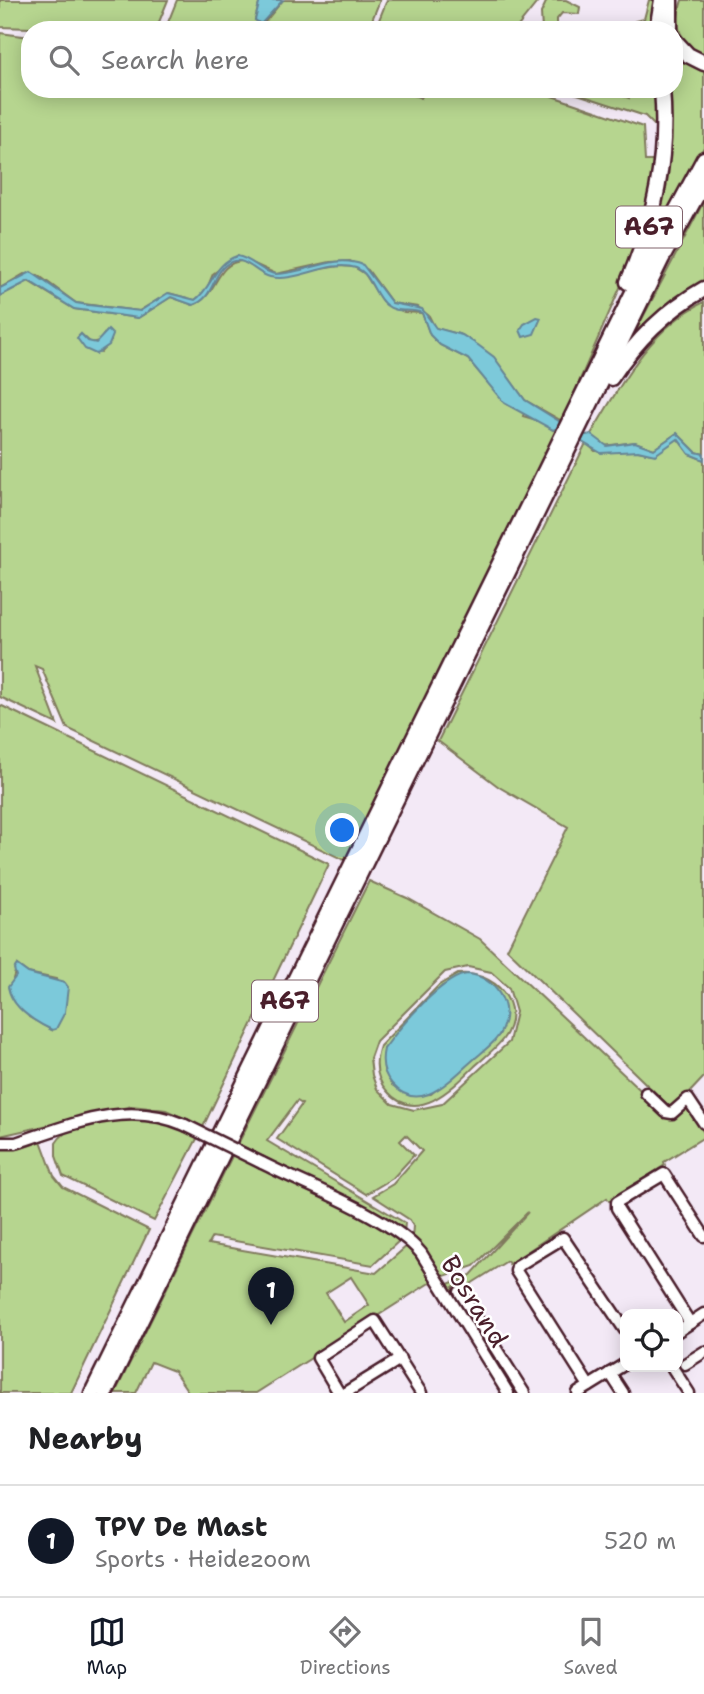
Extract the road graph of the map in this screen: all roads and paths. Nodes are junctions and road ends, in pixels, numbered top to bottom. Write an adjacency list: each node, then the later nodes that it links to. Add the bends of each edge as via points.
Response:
1 (662, 0): 3 (highway)
2 (670, 0): 4 (highway)
3 (658, 21)
4 (670, 21)
5 (683, 51): 6 (highway)
6 (704, 62)
7 (662, 98): 11 (highway, A67, via 664,143 654,208)
8 (704, 159): 11 (highway, A67)
9 (704, 182): 12 (highway, A67)
10 (704, 289): 12 (highway, A67, via 667,313 637,342)
11 (601, 357): 12 (highway, A67)
12 (571, 431): 31 (highway, A67); 32 (highway, A67)
13 (646, 1093): 14 (street, via 672,1113 688,1099)
14 (704, 1123)
15 (0, 1143): 30 (street, Bosrand, bridge, via 16,1143 110,1114 150,1114 185,1125 371,1216 408,1239)
16 (704, 1236): 20 (street, via 664,1174 617,1202)
17 (460, 1292): 28 (street, Bosrand)
18 (704, 1314): 20 (street)
19 (620, 1323): 29 (street, Bosrand, via 563,1238 517,1266)
20 (690, 1323): 21 (street)
21 (683, 1328)
22 (704, 1352): 24 (street)
23 (400, 1359): 33 (street); 33 (street, via 375,1321 318,1358); 34 (street)
24 (685, 1364)
25 (620, 1367): 27 (street)
26 (676, 1372): 38 (street)
27 (610, 1373): 29 (street); 37 (street)
28 (515, 1380): 30 (street, Bosrand); 35 (street, Bosrand)
29 (589, 1386): 36 (street)
30 (506, 1390)
31 (92, 1393)
32 (105, 1393)
33 (342, 1393)
34 (421, 1393)
35 (524, 1393)
36 (579, 1393)
37 (623, 1393)
38 (689, 1393)

